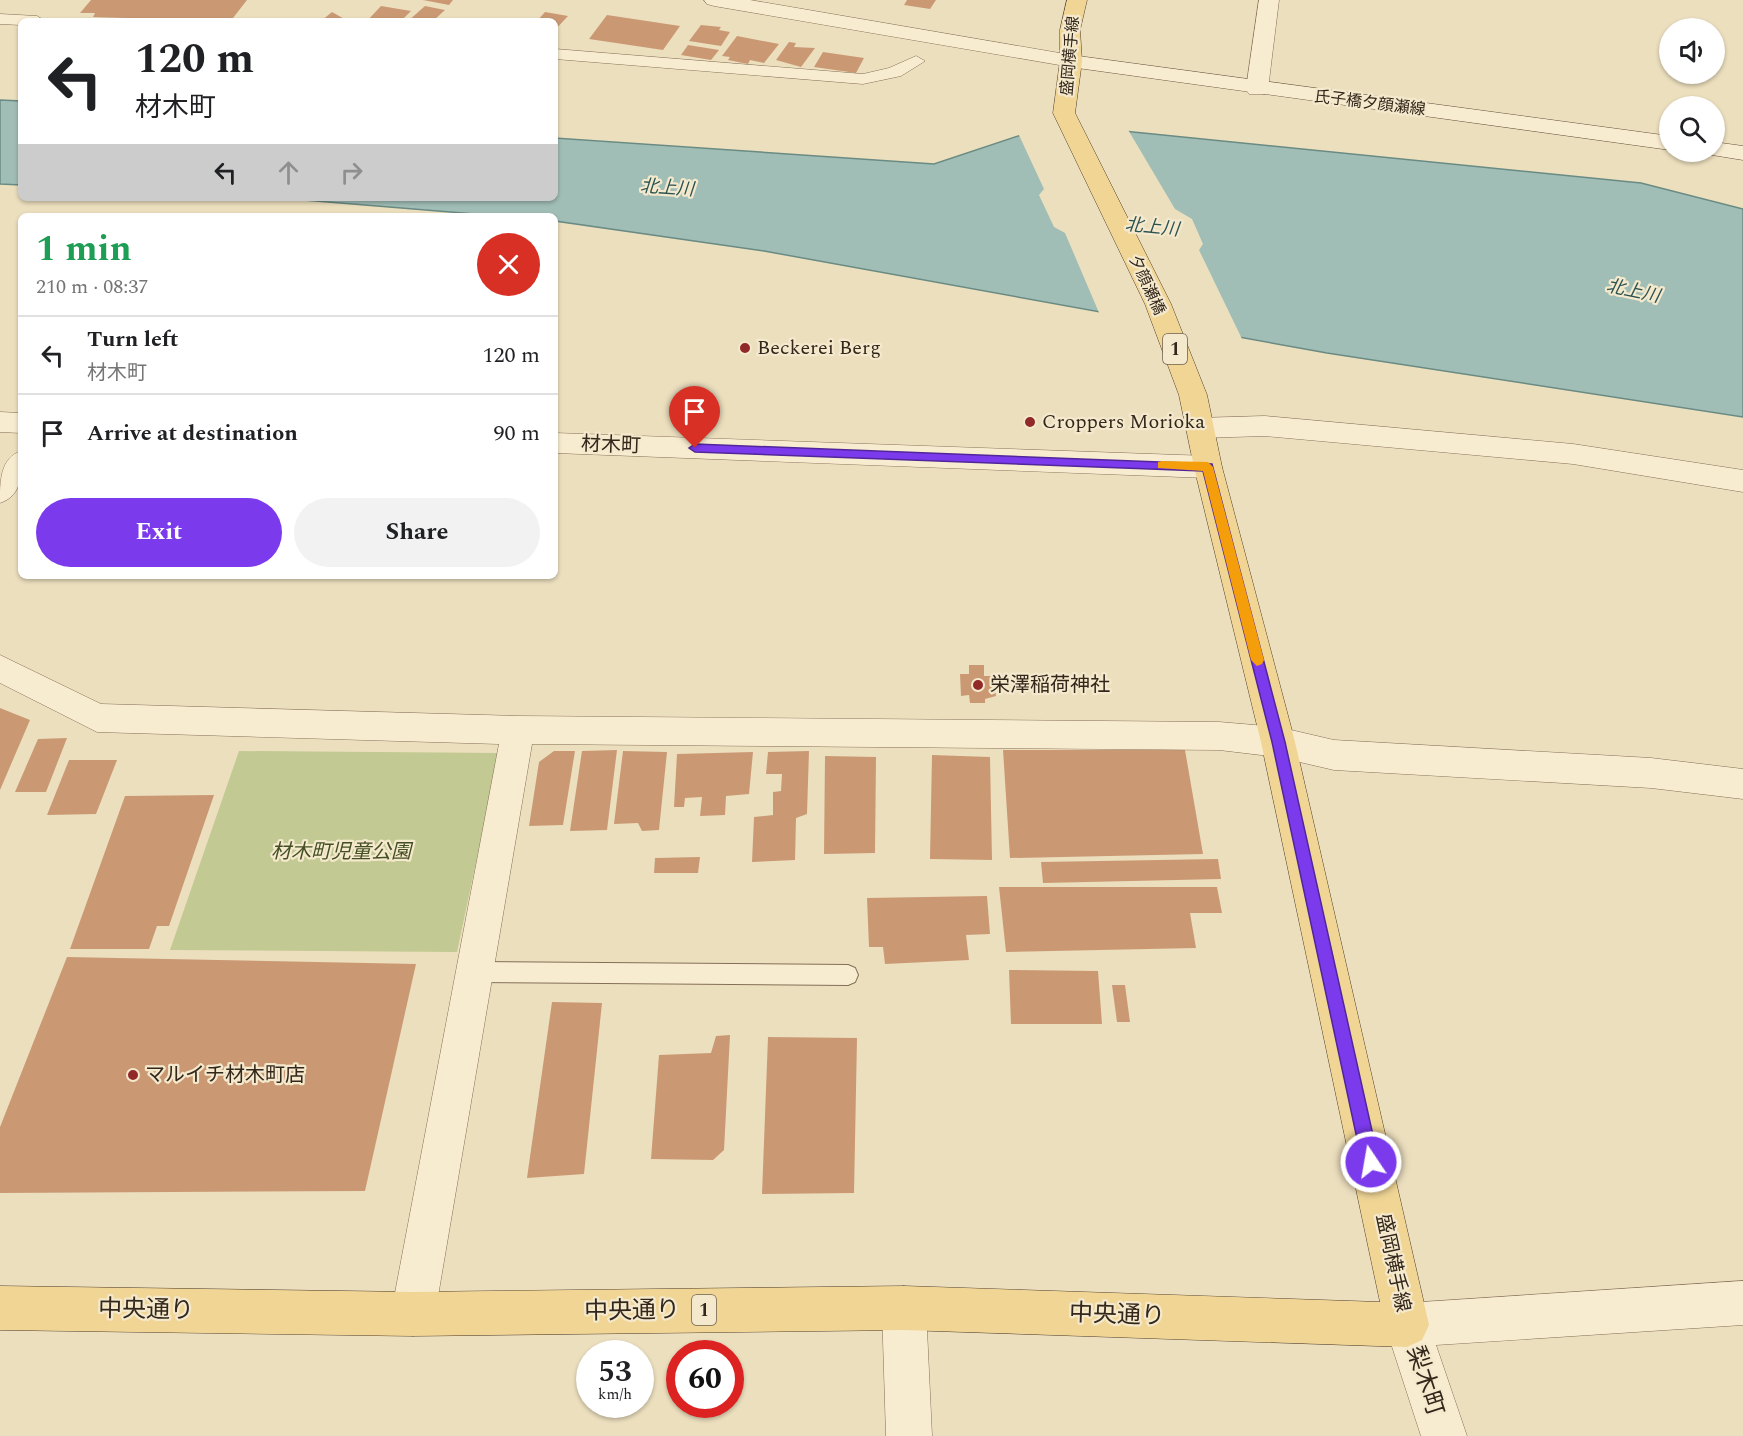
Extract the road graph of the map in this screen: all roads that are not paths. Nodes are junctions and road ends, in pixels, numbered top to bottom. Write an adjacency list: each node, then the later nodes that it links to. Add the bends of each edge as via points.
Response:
1 (714, 0): 8 (street, 氏子橋夕顔瀬線)
2 (1077, 0): 8 (main road, 盛岡横手線 / 1, via 1070,30)
3 (1269, 0): 9 (street)
4 (0, 19): 5 (street)
5 (18, 20)
6 (558, 54): 7 (street, via 863,79 895,72)
7 (916, 61)
8 (1071, 61): 9 (street, 氏子橋夕顔瀬線); 10 (main road, 盛岡横手線 / 1)
9 (1257, 89): 11 (street, 氏子橋夕顔瀬線)
10 (1064, 113): 14 (main road, 夕顔瀬橋 / 1, via 1158,304)
11 (1659, 142)
12 (1725, 151): 13 (street)
13 (1743, 153)
14 (1196, 411): 19 (main road, 盛岡横手線 / 1); 20 (street, via 1265,426 1573,454)
15 (0, 422): 16 (street)
16 (18, 423)
17 (558, 443): 19 (street, 材木町)
18 (18, 465): 21 (street)
19 (1208, 467): 24 (main road, 盛岡横手線 / 1)
20 (1743, 481)
21 (0, 492)
22 (0, 668): 23 (street, via 97,718)
23 (519, 730): 24 (street, via 1220,736); 26 (street)
24 (1278, 742): 25 (street, via 1334,755 1652,773); 32 (main road, 盛岡横手線 / 1)
25 (1743, 784)
26 (474, 972): 27 (lane); 31 (street)
27 (848, 975)
28 (1743, 1303): 32 (street)
29 (0, 1308): 31 (main road, 中央通り / 1)
30 (904, 1308): 31 (main road, 中央通り / 1); 32 (main road, 中央通り / 1); 33 (street)
31 (413, 1314)
32 (1407, 1325): 34 (street); 35 (street, 梨木町)
33 (909, 1436)
34 (1427, 1436)
35 (1444, 1436)

